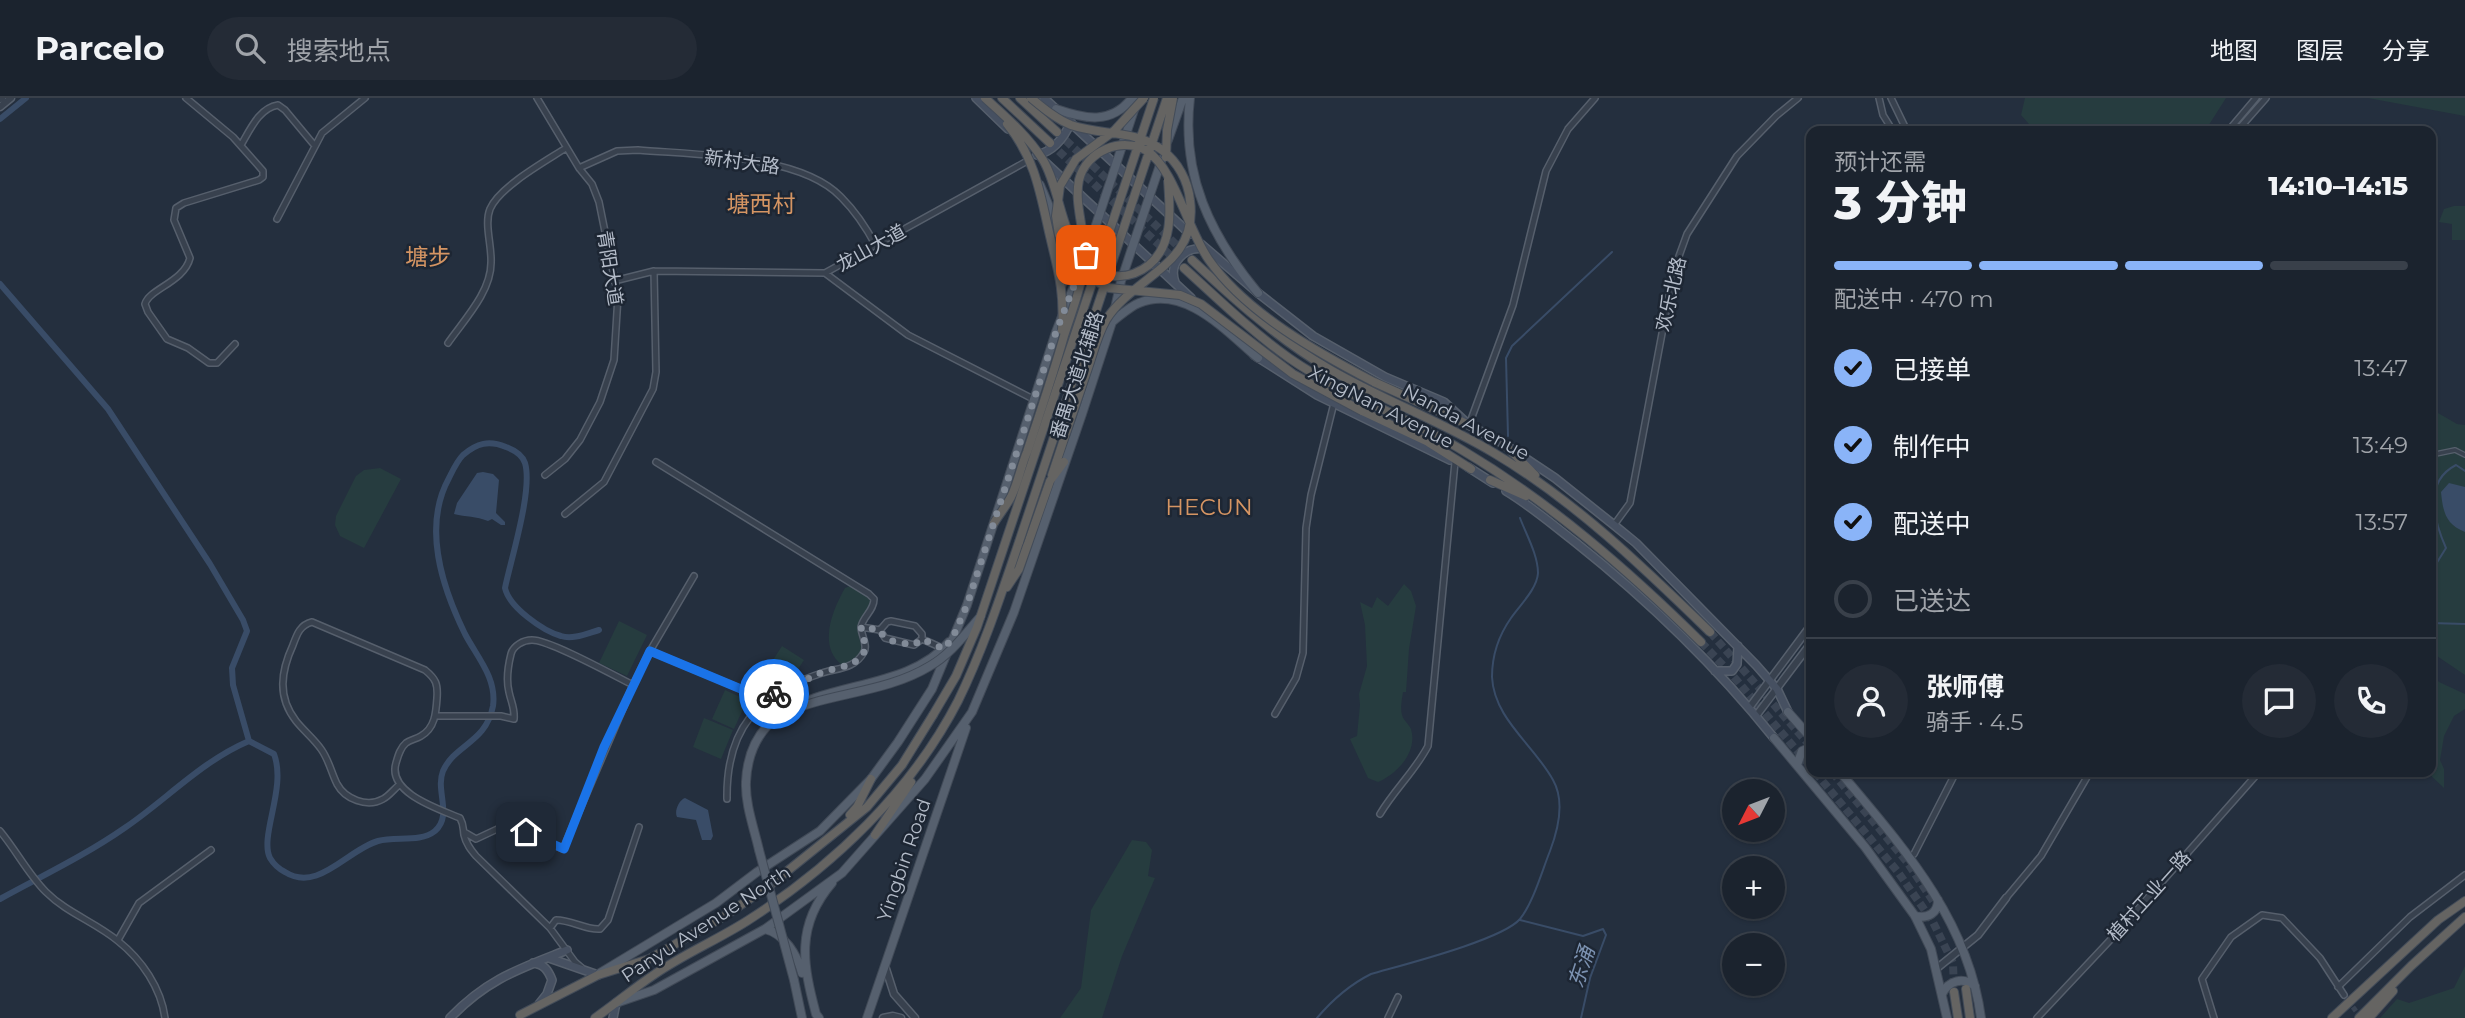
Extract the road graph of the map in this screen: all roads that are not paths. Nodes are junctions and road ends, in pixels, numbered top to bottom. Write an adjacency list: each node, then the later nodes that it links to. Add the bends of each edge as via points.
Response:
1 (11, 98): 25 (street)
2 (186, 98): 35 (street)
3 (365, 98): 36 (street, via 327,127)
4 (537, 98): 37 (street, 青阳大道)
5 (976, 98): 33 (main road)
6 (985, 98): 16 (highway, bridge, via 1045,163 1081,257 1095,270 1115,276 1144,268 1166,242 1170,208 1167,130); 58 (highway, bridge, via 1023,147 1037,176 1062,290)
7 (1002, 98): 34 (highway)
8 (1020, 98): 32 (highway)
9 (1031, 98): 72 (highway, bridge, via 1071,125 1130,135 1155,145 1177,165 1191,205 1189,229 1176,256 1124,298 1101,329)
10 (1044, 98): 26 (main road, XingNan Avenue)
11 (1132, 98): 26 (main road, via 1124,108 1103,118)
12 (1138, 98): 39 (main road)
13 (1144, 98): 69 (highway, bridge, via 1114,131 1076,159 1060,186 1059,234 1073,262 1109,288 1180,295 1201,304 1293,374 1428,442)
14 (1154, 98): 80 (highway, Panyu Avenue North, bridge)
15 (1167, 98): 79 (highway, bridge)
16 (1173, 98)
17 (1183, 98): 41 (main road, 番禺大道北辅路)
18 (1190, 98): 53 (main road, via 1191,159 1203,207 1218,239)
19 (1595, 98): 62 (street, via 1568,129 1546,171 1513,305)
20 (1798, 98): 77 (street, 欢乐北路, via 1737,156 1687,234 1674,270 1630,503)
21 (1879, 98): 28 (street)
22 (1891, 98): 29 (street)
23 (2256, 98): 30 (street)
24 (2266, 98): 31 (street)
25 (0, 107)
26 (1056, 109): 27 (main road, XingNan Avenue)
27 (1071, 122): 38 (main road, via 1056,145); 39 (main road, XingNan Avenue)
28 (1890, 126)
29 (1905, 126)
30 (2232, 126)
31 (2241, 126)
32 (1057, 132)
33 (1012, 133): 38 (main road)
34 (1050, 143)
35 (241, 145): 36 (street, via 262,112 278,106); 57 (street, via 263,177 176,208 174,220 189,263 172,283 148,296 145,304 167,339 209,363 217,363)
36 (315, 146): 43 (street)
37 (566, 148): 40 (street, 青阳大道); 56 (street, via 516,181 489,211 491,264 485,289)
38 (1033, 157): 42 (main road, XingNan Avenue); 45 (street, 龙山大道); 55 (main road, via 1062,261)
39 (1115, 165): 41 (main road, XingNan Avenue); 42 (main road)
40 (579, 168): 45 (street, 新村大路, via 617,151 638,150 769,162 831,188); 51 (street, 青阳大道, via 592,184 598,202)
41 (1149, 197): 44 (main road, 番禺大道北辅路); 46 (main road, XingNan Avenue)
42 (1100, 213): 44 (main road, XingNan Avenue); 55 (main road)
43 (277, 219)
44 (1133, 245): 52 (main road, XingNan Avenue); 54 (main road, 番禺大道北辅路)
45 (876, 246): 50 (street, 龙山大道)
46 (1208, 250): 52 (main road, via 1193,248 1177,260 1172,274); 53 (main road, XingNan Avenue)
47 (1192, 260): 73 (highway, Nanda Avenue, via 1301,352 1464,435)
48 (1184, 268): 74 (highway, Nanda Avenue, via 1289,359 1459,448)
49 (654, 271): 50 (street, 龙山大道); 51 (street, 龙山大道); 75 (street, via 653,389 604,482)
50 (825, 273): 60 (street, via 908,335)
51 (614, 281): 70 (street, 青阳大道, via 618,296 614,360 600,402 580,440)
52 (1176, 285): 59 (main road, XingNan Avenue)
53 (1258, 293): 62 (main road, XingNan Avenue, via 1312,336 1385,377 1444,402)
54 (1112, 322): 59 (main road, via 1140,302 1156,298 1178,301 1204,314); 67 (main road, 番禺大道北辅路)
55 (1056, 332): 60 (main road, 番禺大道北辅路)
56 (448, 343)
57 (234, 344)
58 (1058, 357): 62 (highway, bridge, via 1081,278 1081,175 1097,154 1132,145 1160,162 1196,242 1211,264 1294,337 1374,382); 76 (highway, bridge, via 1011,496)
59 (1258, 358): 61 (main road, XingNan Avenue)
60 (1034, 400): 76 (main road, 番禺大道北辅路)
61 (1334, 403): 68 (main road, XingNan Avenue); 100 (street, via 1306,528 1303,653 1296,678)
62 (1469, 425): 63 (main road, XingNan Avenue)
63 (1504, 444): 73 (highway); 77 (main road, XingNan Avenue)
64 (2436, 454): 65 (street, via 2455,450)
65 (2465, 455)
66 (656, 462): 81 (street, via 869,594 874,607)
67 (1064, 462): 72 (highway); 98 (main road, 番禺大道北辅路, via 1014,612)
68 (1455, 462): 69 (main road, XingNan Avenue); 118 (street, via 1428,746)
69 (1471, 469): 71 (main road, XingNan Avenue)
70 (545, 475)
71 (1490, 480): 74 (highway); 92 (main road, XingNan Avenue, via 1522,500 1647,603)
72 (1050, 481): 79 (highway, via 1019,569)
73 (1553, 491): 83 (highway, Nanda Avenue, via 1628,553)
74 (1542, 502): 87 (highway, Nanda Avenue, via 1619,564)
75 (565, 514)
76 (994, 523): 85 (main road, 番禺大道北辅路)
77 (1614, 525): 88 (main road, XingNan Avenue)
78 (694, 576): 91 (street)
79 (998, 602): 106 (highway, via 968,678)
80 (981, 616): 101 (main road, bridge, via 931,666 895,683); 122 (highway, Panyu Avenue North, bridge, via 956,676 933,715 867,807)
81 (861, 627): 82 (street); 96 (street, via 866,648 853,664 823,672)
82 (880, 630): 86 (street, via 889,640 914,645); 86 (street, via 891,621 915,626)
83 (1710, 632)
84 (1806, 632): 93 (street)
85 (953, 637): 89 (main road); 115 (main road, 番禺大道北辅路, via 932,689)
86 (922, 639): 89 (street)
87 (1700, 642)
88 (1738, 646): 92 (main road, via 1732,671); 93 (main road, XingNan Avenue)
89 (944, 649): 101 (main road, via 902,673 801,702)
90 (1806, 650): 95 (street)
91 (650, 651): 94 (street); 96 (street)
92 (1714, 671): 97 (main road, XingNan Avenue)
93 (1769, 680): 95 (main road, XingNan Avenue); 97 (street)
94 (633, 685): 102 (street, via 532,640 512,650 507,679 514,719); 121 (street, via 564,849 508,824 476,839)
95 (1777, 690): 99 (main road, XingNan Avenue); 103 (street)
96 (765, 699): 117 (street, via 732,749)
97 (1749, 708): 103 (main road, XingNan Avenue)
98 (972, 712): 123 (main road, via 925,779); 143 (main road, Yingbin Road)
99 (1788, 712): 104 (main road)
100 (1275, 714)
101 (780, 715): 161 (main road, bridge, via 752,750 747,795)
102 (436, 716): 116 (street, via 423,735 405,743 399,754 394,768); 116 (street, via 438,684 425,670 312,622 300,629 284,664 282,685 295,719 320,748 346,795 369,804)
103 (1756, 716): 105 (main road, XingNan Avenue)
104 (1806, 732)
105 (1774, 738): 108 (main road)
106 (931, 746): 123 (highway); 141 (highway, Panyu Avenue North, via 881,810 813,873 748,921)
107 (1806, 749): 108 (main road)
108 (1797, 765): 109 (main road)
109 (1806, 776)
110 (1807, 777): 131 (main road, via 1887,874)
111 (1844, 777): 129 (main road)
112 (1953, 777): 125 (street)
113 (2087, 777): 128 (street, via 2041,856)
114 (2255, 777): 173 (street, 植村工业一路)
115 (871, 779): 122 (highway, via 857,807); 146 (main road, 番禺大道北辅路, via 820,831 716,903)
116 (399, 785): 121 (street, via 460,818)
117 (727, 799)
118 (1380, 814)
119 (639, 827): 133 (street, via 608,920 600,929 556,920)
120 (0, 831): 135 (street, via 59,904)
121 (464, 832): 133 (street, via 476,856)
122 (835, 833): 138 (highway, Panyu Avenue North, via 770,886)
123 (875, 835): 126 (main road)
124 (211, 850): 135 (street, via 139,903)
125 (1914, 854)
126 (842, 873): 134 (main road); 163 (main road, via 829,887 808,928 804,952 805,975)
127 (2465, 874): 148 (street, via 2410,917)
128 (2006, 898): 137 (street)
129 (1938, 900): 131 (main road, via 1930,915); 137 (main road)
130 (2465, 901): 175 (highway, via 2438,920)
131 (1915, 916): 144 (main road)
132 (2465, 917): 136 (highway)
133 (550, 928): 139 (street)
134 (765, 929): 154 (main road, via 654,990); 162 (main road, via 779,935 798,961)
135 (118, 940): 157 (street, via 152,979)
136 (2436, 943): 176 (highway); 177 (highway)
137 (1963, 947): 144 (street); 147 (main road)
138 (668, 948): 141 (highway); 146 (highway, Panyu Avenue North)
139 (567, 950): 140 (main road); 145 (street)
140 (547, 958): 142 (main road); 145 (main road)
141 (676, 962): 154 (highway, Panyu Avenue North)
142 (528, 963): 155 (main road, via 542,965 552,980); 158 (main road, via 482,989)
143 (885, 965): 164 (main road, Yingbin Road); 167 (street, via 894,994)
144 (1936, 969): 151 (main road)
145 (587, 972): 146 (main road)
146 (598, 975): 155 (highway, Panyu Avenue North)
147 (1975, 986): 151 (main road, via 1956,981); 172 (main road)
148 (2338, 987): 152 (street); 174 (street, via 2320,958 2283,918 2262,915 2231,937 2202,979)
149 (1966, 989): 171 (highway)
150 (1954, 992): 170 (highway)
151 (1942, 994): 169 (main road)
152 (2344, 995)
153 (1398, 997): 168 (street)
154 (616, 1003): 159 (highway, Panyu Avenue North); 160 (main road)
155 (539, 1004): 156 (highway, Panyu Avenue North)
156 (520, 1015)
157 (165, 1018)
158 (450, 1018)
159 (595, 1018)
160 (613, 1018)
161 (802, 1018)
162 (813, 1018)
163 (820, 1018)
164 (867, 1018)
165 (883, 1018): 166 (street)
166 (901, 1018)
167 (915, 1018)
168 (1388, 1018)
169 (1947, 1018)
170 (1958, 1018)
171 (1970, 1018)
172 (1981, 1018)
173 (2037, 1018)
174 (2214, 1018)
175 (2332, 1018)
176 (2359, 1018)
177 (2369, 1018)

